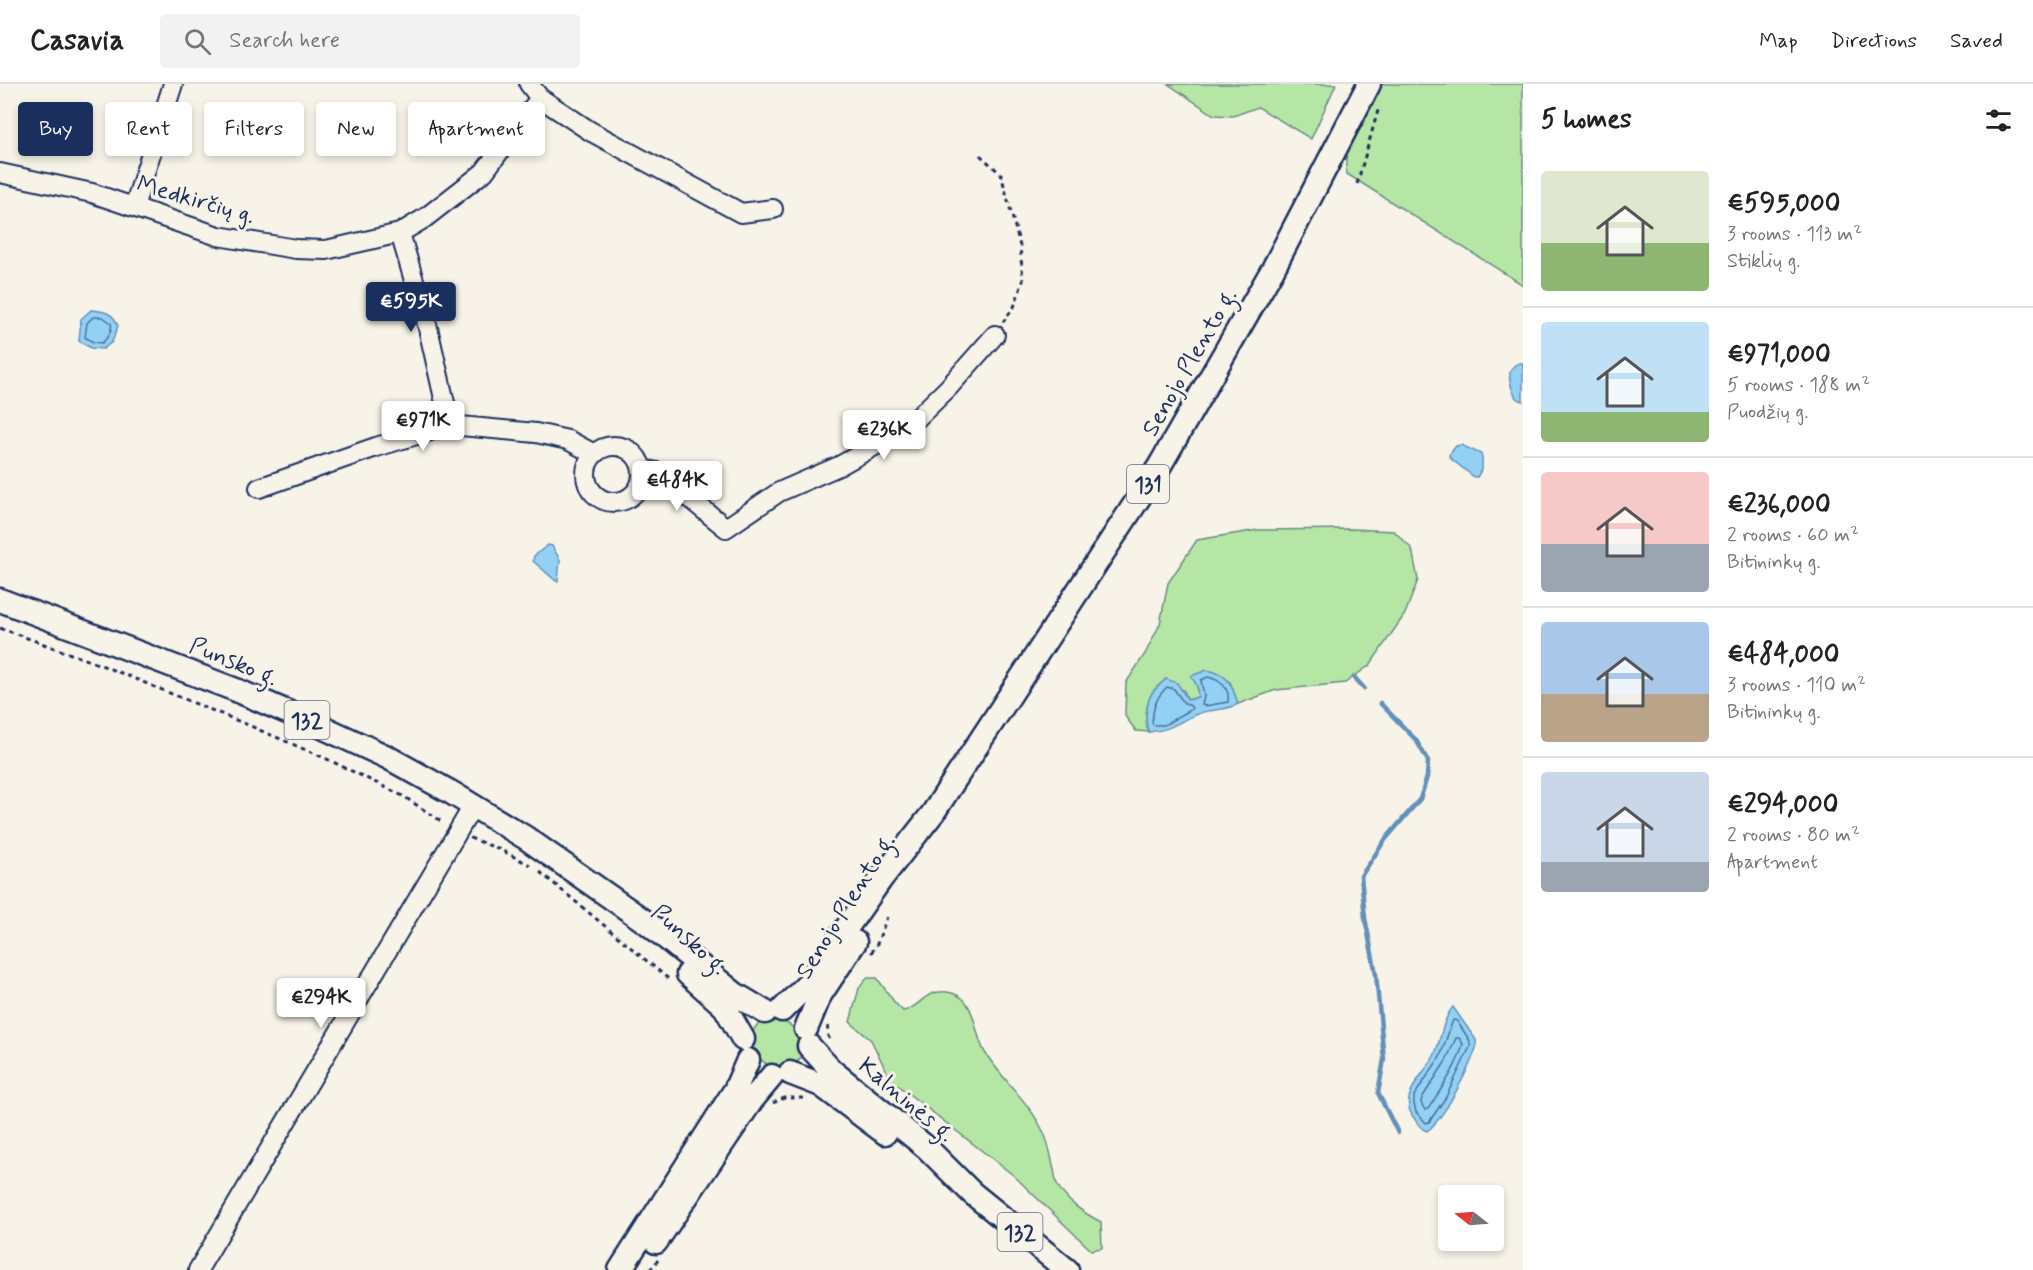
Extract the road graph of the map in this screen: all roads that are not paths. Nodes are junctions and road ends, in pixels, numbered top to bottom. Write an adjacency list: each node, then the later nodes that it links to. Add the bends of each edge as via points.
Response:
1 (173, 84): 5 (street)
2 (534, 91): 6 (street, via 590,131 741,213); 7 (street, Medkirčių g., via 484,172)
3 (1375, 92): 15 (main road, Senojo Plento g. / 131, via 1340,142 1273,269 1159,466)
4 (0, 173): 5 (street, Medkirčių g., via 92,193)
5 (134, 207): 7 (street, Medkirčių g., via 218,236 296,249 326,250)
6 (772, 209)
7 (400, 233): 9 (street, via 428,328)
8 (995, 335): 11 (street, via 908,428 839,466 779,492 726,528 657,472)
9 (450, 425): 10 (street, via 536,433 568,440); 12 (street)
10 (594, 454): 11 (street, via 618,446 634,453); 11 (street, via 586,478 594,494 602,499 627,499 639,486)
11 (642, 469)
12 (259, 488)
13 (0, 600): 14 (main road, Punsko g. / 132, via 320,726 387,757)
14 (473, 806): 16 (main road, Punsko g. / 132); 22 (street)
15 (933, 813): 17 (main road, Senojo Plento g., via 806,986); 18 (main road, Senojo Plento g., via 890,889 820,995)
16 (592, 885): 17 (main road, Punsko g., via 650,925 735,994); 19 (main road, Punsko g., via 725,1007)
17 (773, 1011): 18 (main road, via 792,1014 800,1020); 19 (main road, via 754,1018 747,1028)
18 (808, 1037): 20 (main road, via 807,1057 800,1067); 21 (main road, Kalninės g.)
19 (745, 1050): 20 (main road, via 754,1068 762,1074); 23 (main road, via 735,1090)
20 (781, 1075): 21 (main road, Kalninės g.); 24 (main road)
21 (826, 1078): 25 (main road, Kalninės g. / 132, via 918,1159 972,1193)
22 (198, 1270)
23 (620, 1270)
24 (636, 1270)
25 (1067, 1270)

